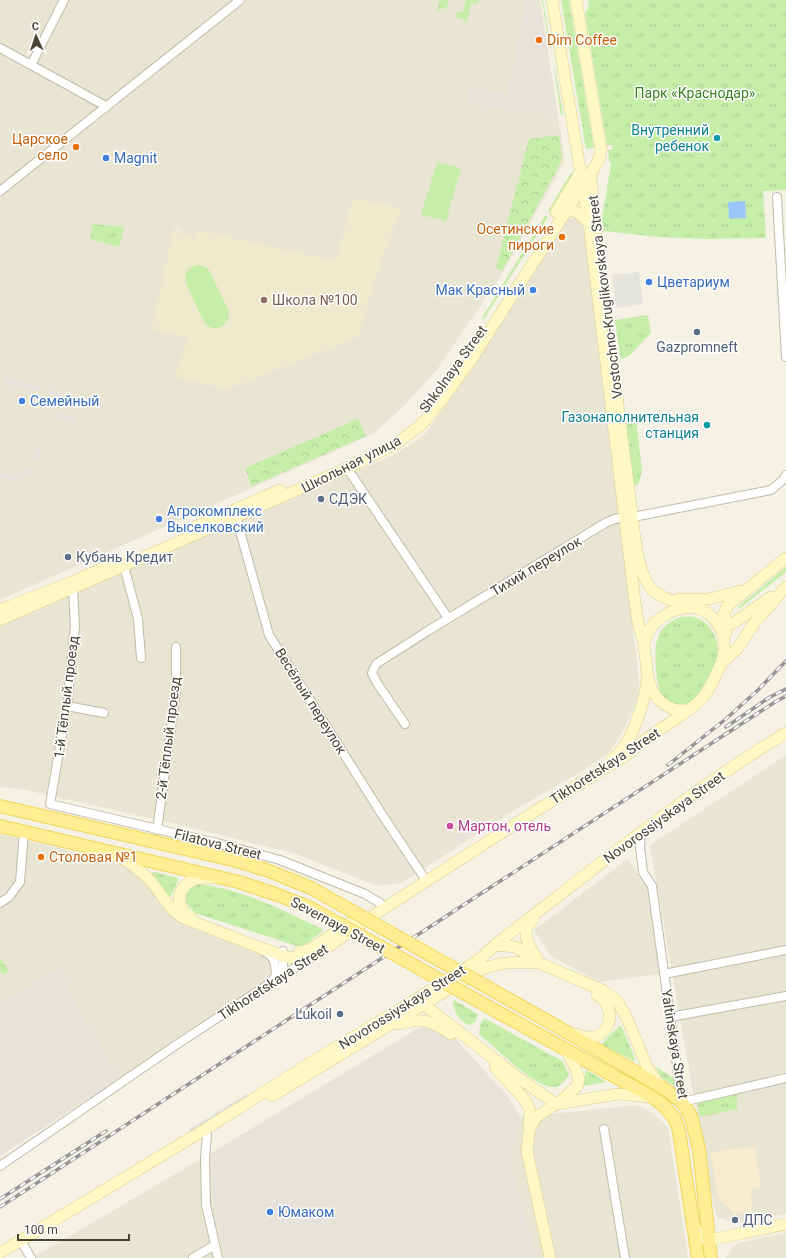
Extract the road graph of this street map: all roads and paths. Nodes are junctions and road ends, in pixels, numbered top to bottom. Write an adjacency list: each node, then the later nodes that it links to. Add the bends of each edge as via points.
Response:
1 (64, 0): 7 (street)
2 (240, 0): 5 (street)
3 (552, 0): 9 (main road, Vostochno-Kruglikovskaya Street)
4 (576, 0): 9 (main road, via 601,149 599,160)
5 (230, 3): 8 (street)
6 (0, 48): 7 (street)
7 (31, 65): 8 (street)
8 (105, 108): 11 (street)
9 (585, 173): 10 (main road, Vostochno-Kruglikovskaya Street); 18 (main road, Shkolnaya Street, via 465,356 441,391 418,418 400,433 374,448); 19 (main road, Vostochno-Kruglikovskaya Street)
10 (582, 186): 13 (main road, Школьная улица); 14 (main road, Vostochno-Kruglikovskaya Street)
11 (0, 191)
12 (777, 197): 15 (street)
13 (563, 215): 14 (main road, via 570,210 577,212); 16 (main road, Школьная улица, via 467,367 432,413 396,444)
14 (589, 223): 19 (main road, Vostochno-Kruglikovskaya Street)
15 (786, 357)
16 (347, 468): 18 (main road, Школьная улица); 28 (street)
17 (786, 476): 19 (street, Тихий переулок, via 771,490)
18 (235, 514): 21 (main road, Школьная улица); 27 (main road, Shkolnaya Street); 48 (street, Весёлый переулок, via 270,635)
19 (628, 517): 25 (main road, Vostochno-Kruglikovskaya Street, via 644,578 656,593); 28 (street, Тихий переулок, via 607,522); 31 (main road, Vostochno-Kruglikovskaya Street, via 638,622)
20 (786, 558): 23 (main road)
21 (124, 566): 24 (main road, Школьная улица); 33 (street, via 138,619)
22 (786, 587): 30 (main road, via 740,620 730,624); 34 (main road, via 755,622 738,648)
23 (746, 589): 25 (main road, via 709,599); 26 (main road); 30 (main road, via 728,605)
24 (73, 590): 29 (main road, Школьная улица); 36 (street, 1-й Тёплый проезд, via 75,626)
25 (668, 599): 26 (main road, Vostochno-Kruglikovskaya Street)
26 (701, 609): 30 (main road); 31 (main road, via 681,608 667,613 651,629)
27 (0, 610)
28 (448, 618): 39 (street, Тихий переулок, via 376,664 372,673 376,683)
29 (0, 620)
30 (719, 621): 34 (main road, via 726,640)
31 (644, 644): 35 (main road)
32 (176, 646): 44 (street, 2-й Тёплый проезд, via 176,691)
33 (141, 658)
34 (723, 658): 37 (main road, via 704,697)
35 (648, 680): 37 (main road, via 664,705 675,710); 48 (main road, Tikhoretskaya Street, via 643,706 636,723 615,757)
36 (67, 706): 38 (street); 41 (street, 1-й Тёплый проезд)
37 (689, 710): 56 (main road, Tikhoretskaya Street, via 630,753)
38 (104, 713)
39 (405, 724)
40 (786, 733): 45 (main road, Novorossiyskaya Street, via 730,768)
41 (50, 804): 44 (street, Filatova Street)
42 (0, 806): 68 (main road, Severnaya Street, bridge, via 237,861 269,871 310,888)
43 (0, 826): 46 (main road, Severnaya Street)
44 (157, 830): 51 (street, Filatova Street, via 217,842 280,860 365,894)
45 (641, 831): 52 (main road, Novorossiyskaya Street); 61 (street, Yaltinskaya Street, via 642,872 652,886)
46 (24, 832): 47 (main road, Severnaya Street); 50 (street, via 20,882 9,896)
47 (108, 852): 49 (main road, Severnaya Street); 54 (main road, via 141,872 151,881 170,908 181,917)
48 (423, 876): 51 (main road, Tikhoretskaya Street)
49 (223, 879): 57 (main road, via 199,878 188,882 178,898 181,907 188,915); 70 (main road, Severnaya Street, bridge, via 278,895 311,908)
50 (0, 902)
51 (380, 903): 56 (main road, Tikhoretskaya Street, via 332,934)
52 (538, 912): 53 (main road, Novorossiyskaya Street); 59 (main road, via 527,927 527,932 528,943)
53 (495, 945): 59 (main road, Severnaya Street, via 516,947); 65 (main road, Novorossiyskaya Street)
54 (258, 947): 57 (main road); 62 (street, via 271,956)
55 (786, 950): 61 (street)
56 (314, 952): 57 (main road); 58 (main road); 62 (street, Tikhoretskaya Street)
57 (283, 953): 58 (main road); 62 (street)
58 (298, 960): 62 (street)
59 (539, 964): 60 (main road, Severnaya Street); 63 (main road, Severnaya Street, via 513,961 497,964 482,969)
60 (561, 973): 68 (main road, via 602,998 608,1005 610,1018 606,1028 590,1038); 73 (main road, Severnaya Street, via 602,990 617,1001 627,1018 647,1067)
61 (664, 974): 66 (street, Yaltinskaya Street)
62 (279, 976): 81 (street, Tikhoretskaya Street)
63 (456, 984): 65 (main road, Novorossiyskaya Street)
64 (786, 996): 66 (street)
65 (420, 1002): 67 (main road, Novorossiyskaya Street); 69 (main road); 80 (main road, Novorossiyskaya Street, via 312,1062)
66 (670, 1017): 75 (street, Yaltinskaya Street)
67 (384, 1028): 69 (main road, via 409,1020 420,1020); 80 (main road, Novorossiyskaya Street)
68 (568, 1032): 73 (main road, Severnaya Street)
69 (467, 1038): 71 (main road)
70 (565, 1048): 74 (main road, Severnaya Street); 76 (main road, via 579,1080 577,1086)
71 (485, 1053): 76 (main road); 79 (main road, via 525,1100 530,1110)
72 (786, 1078): 75 (street)
73 (660, 1086): 75 (main road, Severnaya Street)
74 (654, 1098): 76 (main road, via 618,1094); 77 (main road, Severnaya Street)
75 (682, 1102): 84 (main road, Yaltinskaya Street, via 690,1116 699,1149)
76 (556, 1104): 79 (main road, via 535,1118)
77 (675, 1120): 83 (main road, Yaltinskaya Street, via 682,1144)
78 (604, 1129): 93 (street)
79 (528, 1132): 92 (main road, via 527,1151)
80 (206, 1133): 85 (main road, Novorossiyskaya Street); 86 (street, via 206,1205)
81 (0, 1166)
82 (786, 1224): 84 (main road)
83 (693, 1225): 84 (main road, via 701,1237); 94 (main road, Yaltinskaya Street)
84 (710, 1240): 95 (main road, Yaltinskaya Street)
85 (23, 1244): 87 (main road, Novorossiyskaya Street); 88 (main road, Novorossiyskaya Street); 89 (street)
86 (216, 1245): 90 (street); 91 (street)
87 (0, 1254)
88 (7, 1258)
89 (31, 1258)
90 (193, 1258)
91 (218, 1258)
92 (550, 1258)
93 (625, 1258)
94 (698, 1258)
95 (711, 1258)

